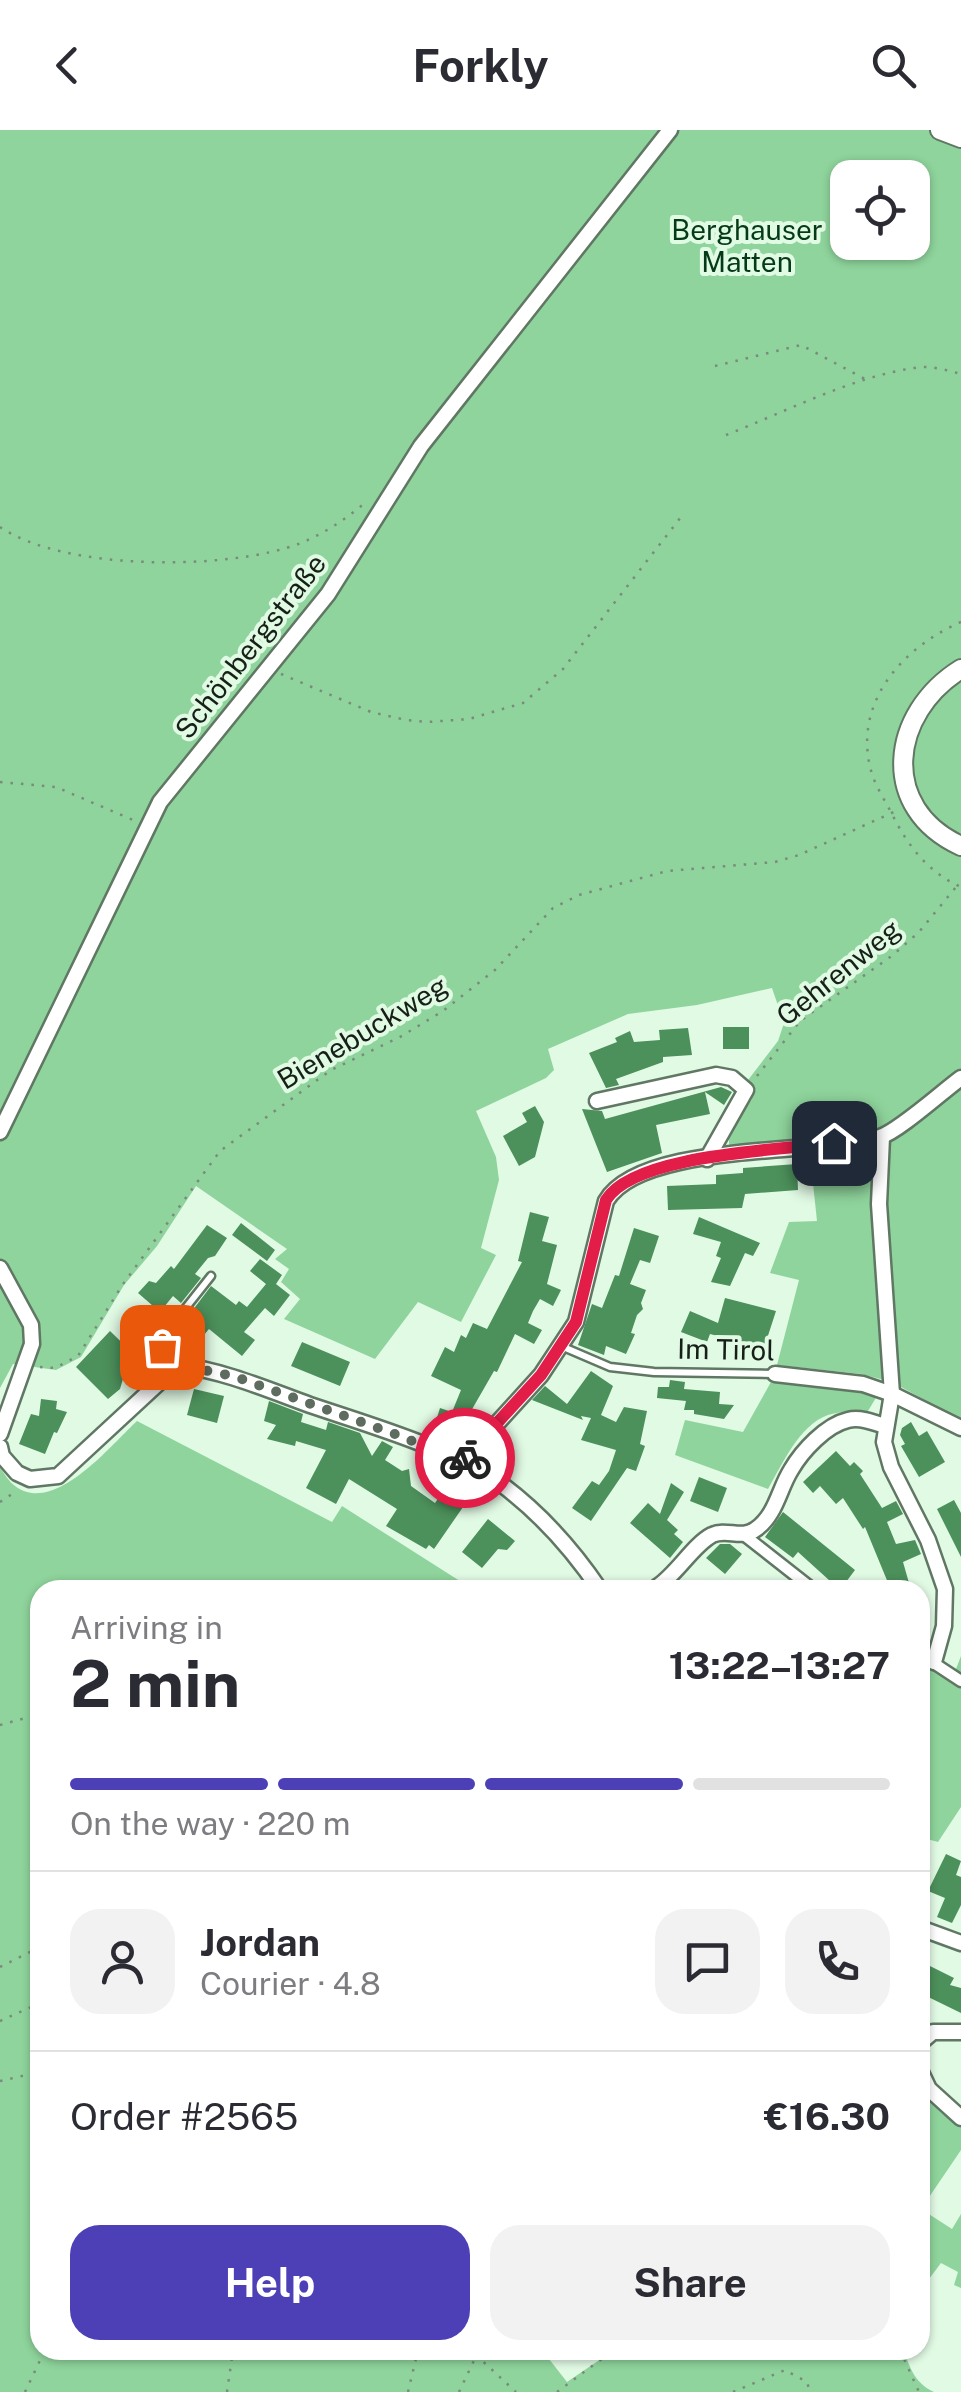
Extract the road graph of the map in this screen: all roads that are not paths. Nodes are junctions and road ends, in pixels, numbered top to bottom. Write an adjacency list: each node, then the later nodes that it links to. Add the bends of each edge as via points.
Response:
1 (670, 130): 8 (street, Schönbergstraße, via 399,477 328,594 160,802)
2 (940, 130): 3 (street)
3 (961, 138)
4 (961, 668): 5 (street, via 911,723 903,764 911,805 931,830)
5 (961, 846)
6 (961, 1078): 9 (street)
7 (597, 1101): 10 (street, via 716,1074 732,1078 746,1090)
8 (0, 1132)
9 (882, 1136): 10 (street); 16 (street, via 879,1204)
10 (707, 1159): 13 (street, via 632,1177 612,1190 576,1322)
11 (0, 1268): 19 (street, via 31,1324 32,1344)
12 (211, 1276): 14 (lane, via 162,1347)
13 (561, 1346): 15 (lane, Im Tirol, via 610,1367); 21 (street)
14 (178, 1365): 20 (street, via 58,1476 30,1479 17,1473); 21 (street, via 233,1376)
15 (775, 1374): 16 (street, Im Tirol)
16 (892, 1394): 17 (street); 18 (street, Im Tirol)
17 (885, 1426): 22 (street, via 845,1420 813,1442 768,1517); 26 (street, via 891,1467 944,1589 944,1626)
18 (961, 1428)
19 (0, 1434)
20 (0, 1446)
21 (461, 1463): 23 (street, via 499,1483 541,1518)
22 (744, 1535): 24 (street, via 710,1536); 25 (street)
23 (593, 1580)
24 (669, 1580)
25 (801, 1580)
26 (930, 1652)
27 (930, 1660): 28 (street)
28 (961, 1682)
29 (930, 1931): 30 (street)
30 (961, 1942)
31 (961, 2032): 32 (street)
32 (930, 2034)
33 (930, 2090): 34 (street)
34 (961, 2118)

